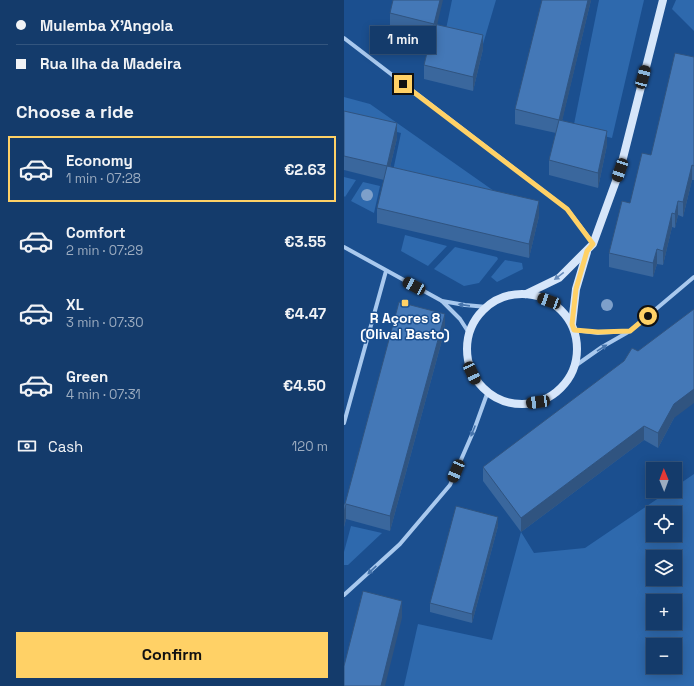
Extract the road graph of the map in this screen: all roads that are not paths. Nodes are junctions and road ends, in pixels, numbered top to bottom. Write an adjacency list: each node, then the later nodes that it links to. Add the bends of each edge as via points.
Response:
1 (663, 0): 3 (street, via 620,170)
2 (344, 38): 3 (street, via 567,209)
3 (593, 244): 5 (street)
4 (344, 247): 6 (street)
5 (587, 251): 8 (street, one-way to 8, via 558,278); 11 (street, via 576,289)
6 (386, 271): 9 (street); 16 (street)
7 (694, 277): 12 (street)
8 (526, 294): 10 (street, via 501,298); 11 (street, via 549,301 560,309)
9 (442, 301): 10 (street, one-way to 9); 13 (street, via 460,319)
10 (487, 307): 13 (street, via 476,319)
11 (573, 327): 12 (street, via 598,332); 14 (street, via 578,348)
12 (630, 331): 14 (street, one-way to 12)
13 (469, 333): 15 (street, via 469,365)
14 (575, 366): 15 (street, via 567,382 554,394 538,402 520,405)
15 (487, 394): 17 (street, one-way to 17, via 450,485 400,544)
16 (344, 423)
17 (344, 595)

